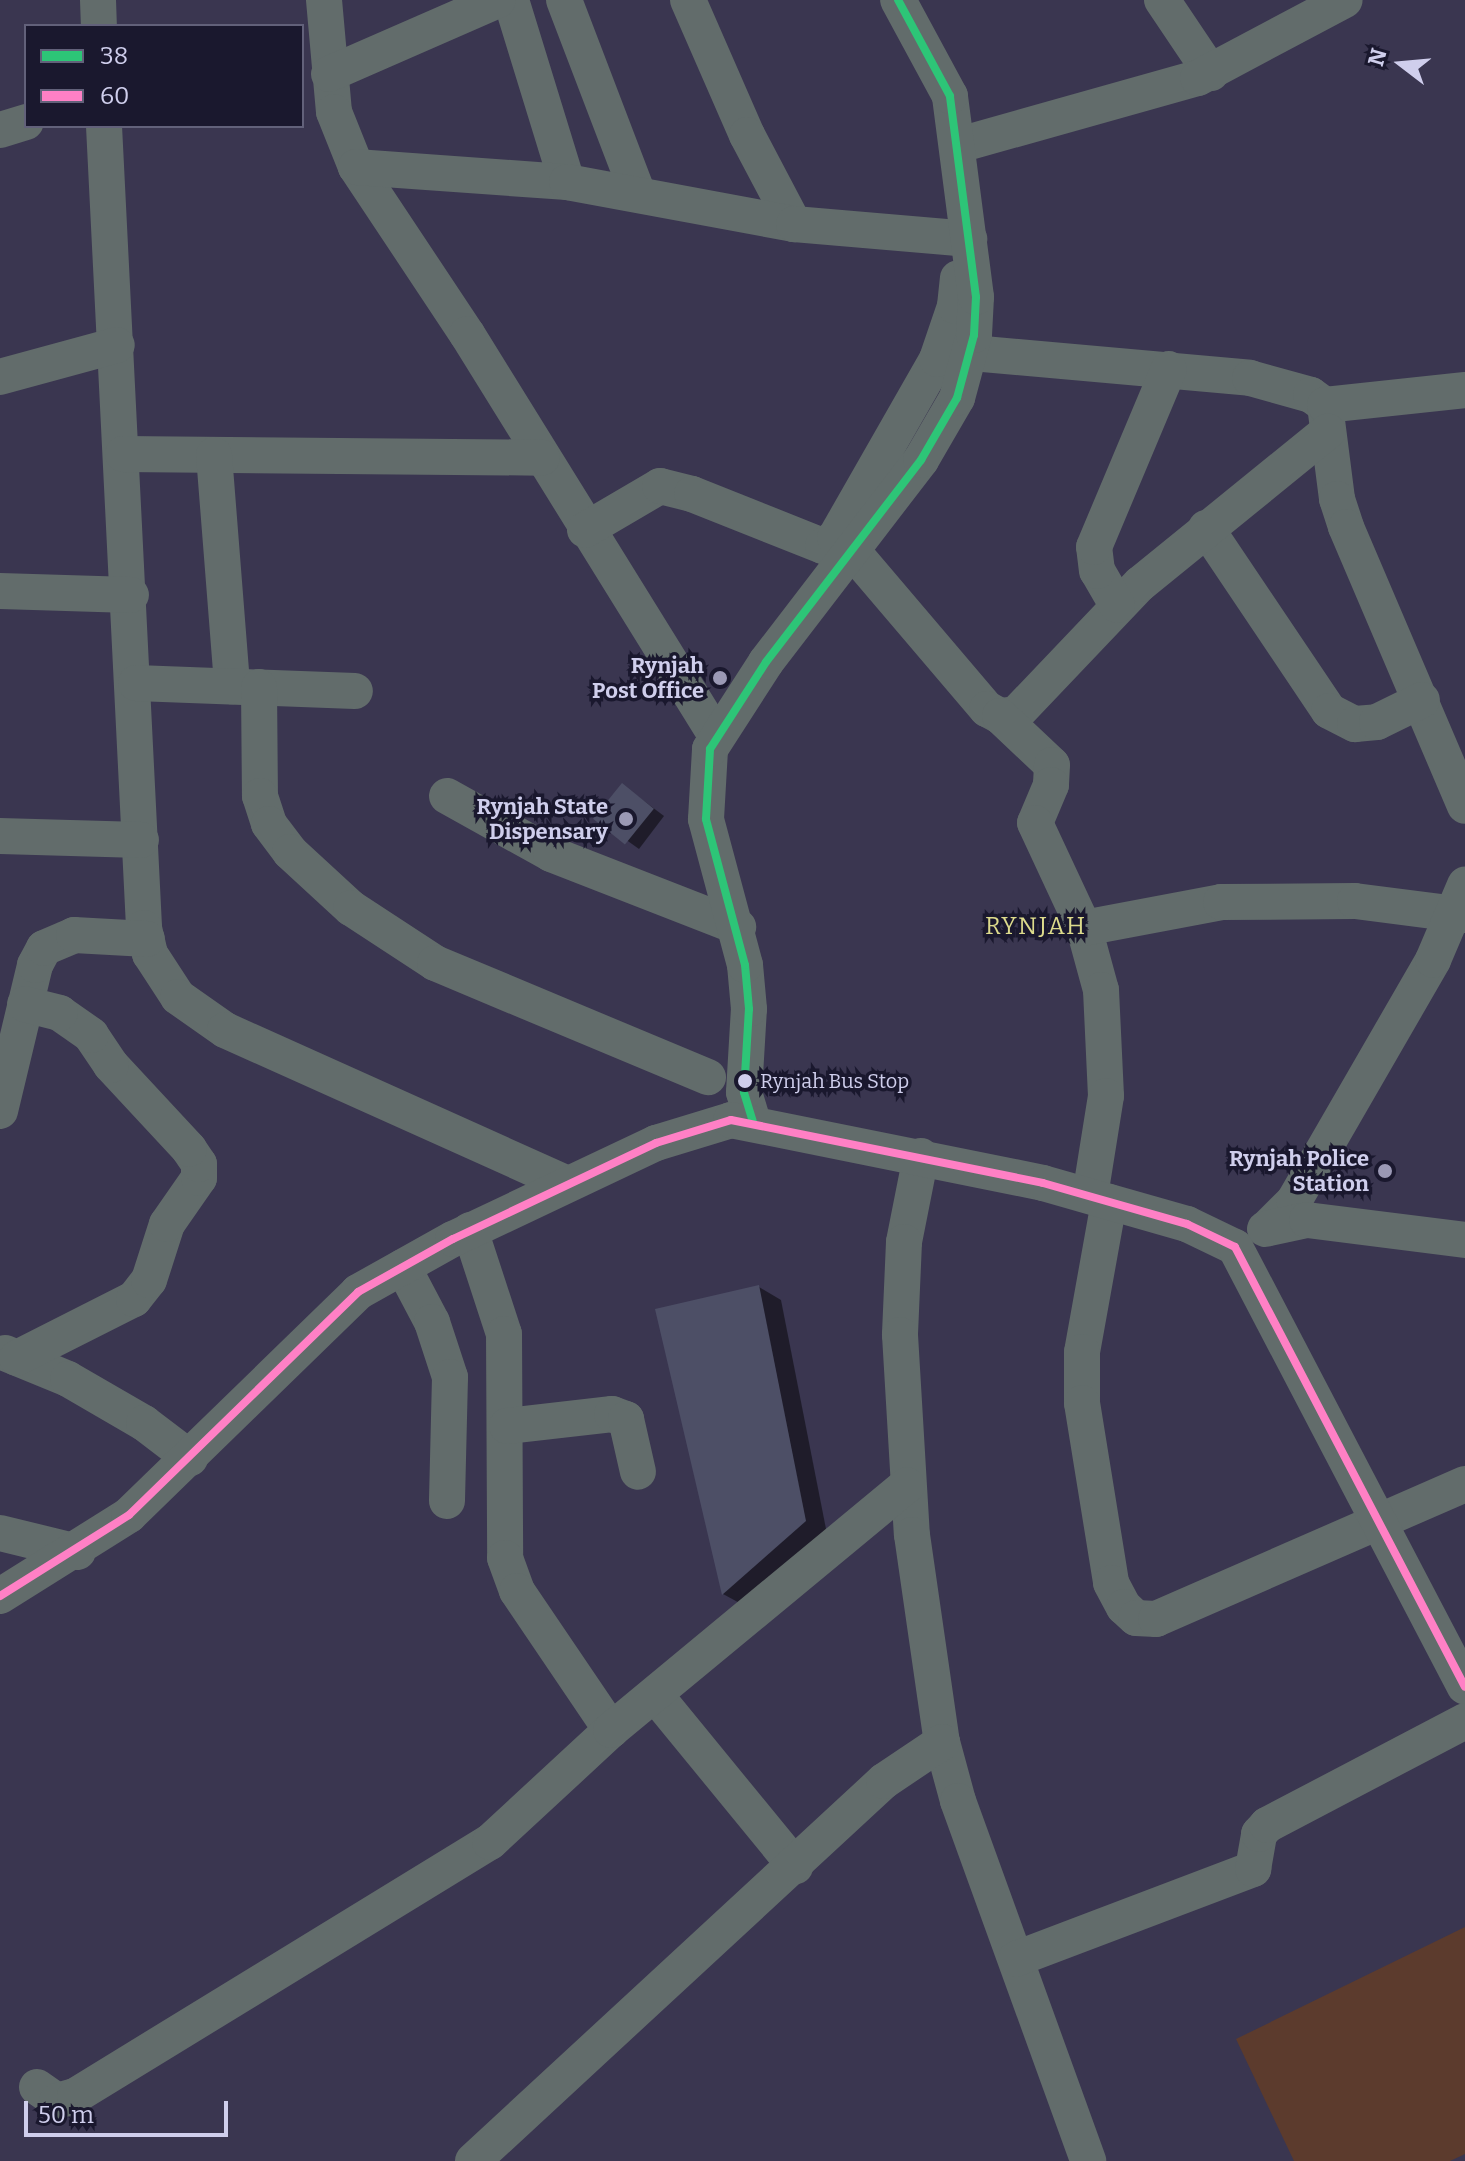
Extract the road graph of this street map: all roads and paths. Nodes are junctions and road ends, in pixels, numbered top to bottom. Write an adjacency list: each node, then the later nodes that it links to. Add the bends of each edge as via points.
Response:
1 (88, 0): 2 (street)
2 (98, 0): 11 (street)
3 (324, 0): 13 (street)
4 (498, 0): 13 (street)
5 (511, 0): 19 (street)
6 (564, 0): 20 (street)
7 (898, 0): 17 (street, via 950,96)
8 (1162, 0): 12 (street)
9 (1345, 0): 12 (street)
10 (690, 1): 21 (street, via 747,135)
11 (99, 24)
12 (1211, 73): 17 (street)
13 (321, 83): 18 (street)
14 (24, 123): 16 (street)
15 (104, 128): 23 (street)
16 (0, 130)
17 (959, 145): 22 (street)
18 (356, 167): 19 (street); 31 (street)
19 (567, 182): 20 (street)
20 (638, 194): 21 (street)
21 (794, 224): 22 (street)
22 (963, 239): 24 (street, via 976,297); 33 (street, via 955,306 937,359 835,538 812,546 692,494 660,486)
23 (117, 345): 26 (street); 29 (street)
24 (972, 353): 25 (street); 34 (street, via 944,425)
25 (1169, 369): 28 (street, via 1250,378 1311,395); 37 (street, via 1094,547 1097,571)
26 (0, 377)
27 (1465, 390): 28 (street)
28 (1327, 418): 32 (street); 41 (street, via 1346,527)
29 (123, 454): 30 (street); 36 (street)
30 (214, 455): 31 (street); 39 (street)
31 (542, 458): 33 (street)
32 (1206, 528): 37 (street); 41 (street, via 1329,711 1355,724 1377,722)
33 (585, 530): 43 (street)
34 (854, 553): 42 (street, via 987,709); 43 (street, via 766,662)
35 (0, 591): 36 (street)
36 (131, 595): 38 (street)
37 (1117, 605): 42 (street, via 1027,705)
38 (136, 683): 39 (street); 47 (street)
39 (245, 686): 40 (street); 55 (street, via 260,796 269,824 290,852 351,908 435,963)
40 (355, 691)
41 (1422, 700): 45 (street)
42 (1000, 716): 50 (street, via 1052,765 1051,785 1035,823)
43 (716, 736): 49 (street, via 706,763 706,819)
44 (447, 796): 49 (street, via 563,859)
45 (1465, 806)
46 (0, 836): 47 (street)
47 (141, 840): 51 (street)
48 (1462, 905): 50 (street, via 1221,902); 62 (street, via 1294,1201)
49 (738, 927): 53 (street)
50 (1084, 928): 61 (street, via 1101,990 1106,1067)
51 (147, 939): 52 (street, via 57,939 35,965); 60 (street, via 161,975 178,997 225,1030)
52 (25, 1004): 54 (street); 67 (street, via 60,1013 91,1035 111,1065 189,1149 199,1164 199,1178 167,1224 149,1280 134,1299)
53 (749, 1009): 55 (street); 57 (street, via 744,1092)
54 (7, 1047): 56 (street)
55 (708, 1077): 58 (street)
56 (0, 1111)
57 (753, 1122): 58 (street, via 715,1122); 59 (street)
58 (656, 1143): 60 (street)
59 (921, 1156): 61 (street); 72 (street, via 904,1242 900,1335)
60 (567, 1184): 63 (street)
61 (1100, 1199): 65 (street, via 1187,1224); 74 (street, via 1082,1352 1082,1403 1111,1583 1124,1607 1136,1618 1156,1619)
62 (1267, 1228): 64 (street, via 1307,1220); 65 (street)
63 (470, 1230): 66 (street); 68 (street, via 504,1334)
64 (1465, 1240)
65 (1239, 1252): 74 (street)
66 (403, 1267): 69 (street, via 358,1292 323,1322); 73 (street, via 432,1322 450,1377)
67 (9, 1354): 69 (street, via 68,1379 144,1423)
68 (507, 1426): 70 (street, via 612,1414 626,1419); 82 (street, via 505,1558 517,1591)
69 (190, 1458): 76 (street, via 129,1515)
70 (638, 1472)
71 (1465, 1484): 74 (street)
72 (907, 1485): 80 (street); 83 (street)
73 (447, 1501)
74 (1375, 1520): 78 (street)
75 (0, 1533): 76 (street)
76 (78, 1552): 77 (street)
77 (0, 1596)
78 (1454, 1641): 79 (street)
79 (1465, 1687)
80 (656, 1696): 82 (street); 84 (street)
81 (1465, 1721): 85 (street, via 1267,1825 1259,1834 1253,1869)
82 (611, 1730): 86 (street, via 490,1842 75,2096 57,2101)
83 (942, 1742): 84 (street, via 884,1781); 85 (street)
84 (795, 1866): 87 (street)
85 (1016, 1959): 88 (street)
86 (37, 2087)
87 (475, 2160)
88 (1088, 2161)

